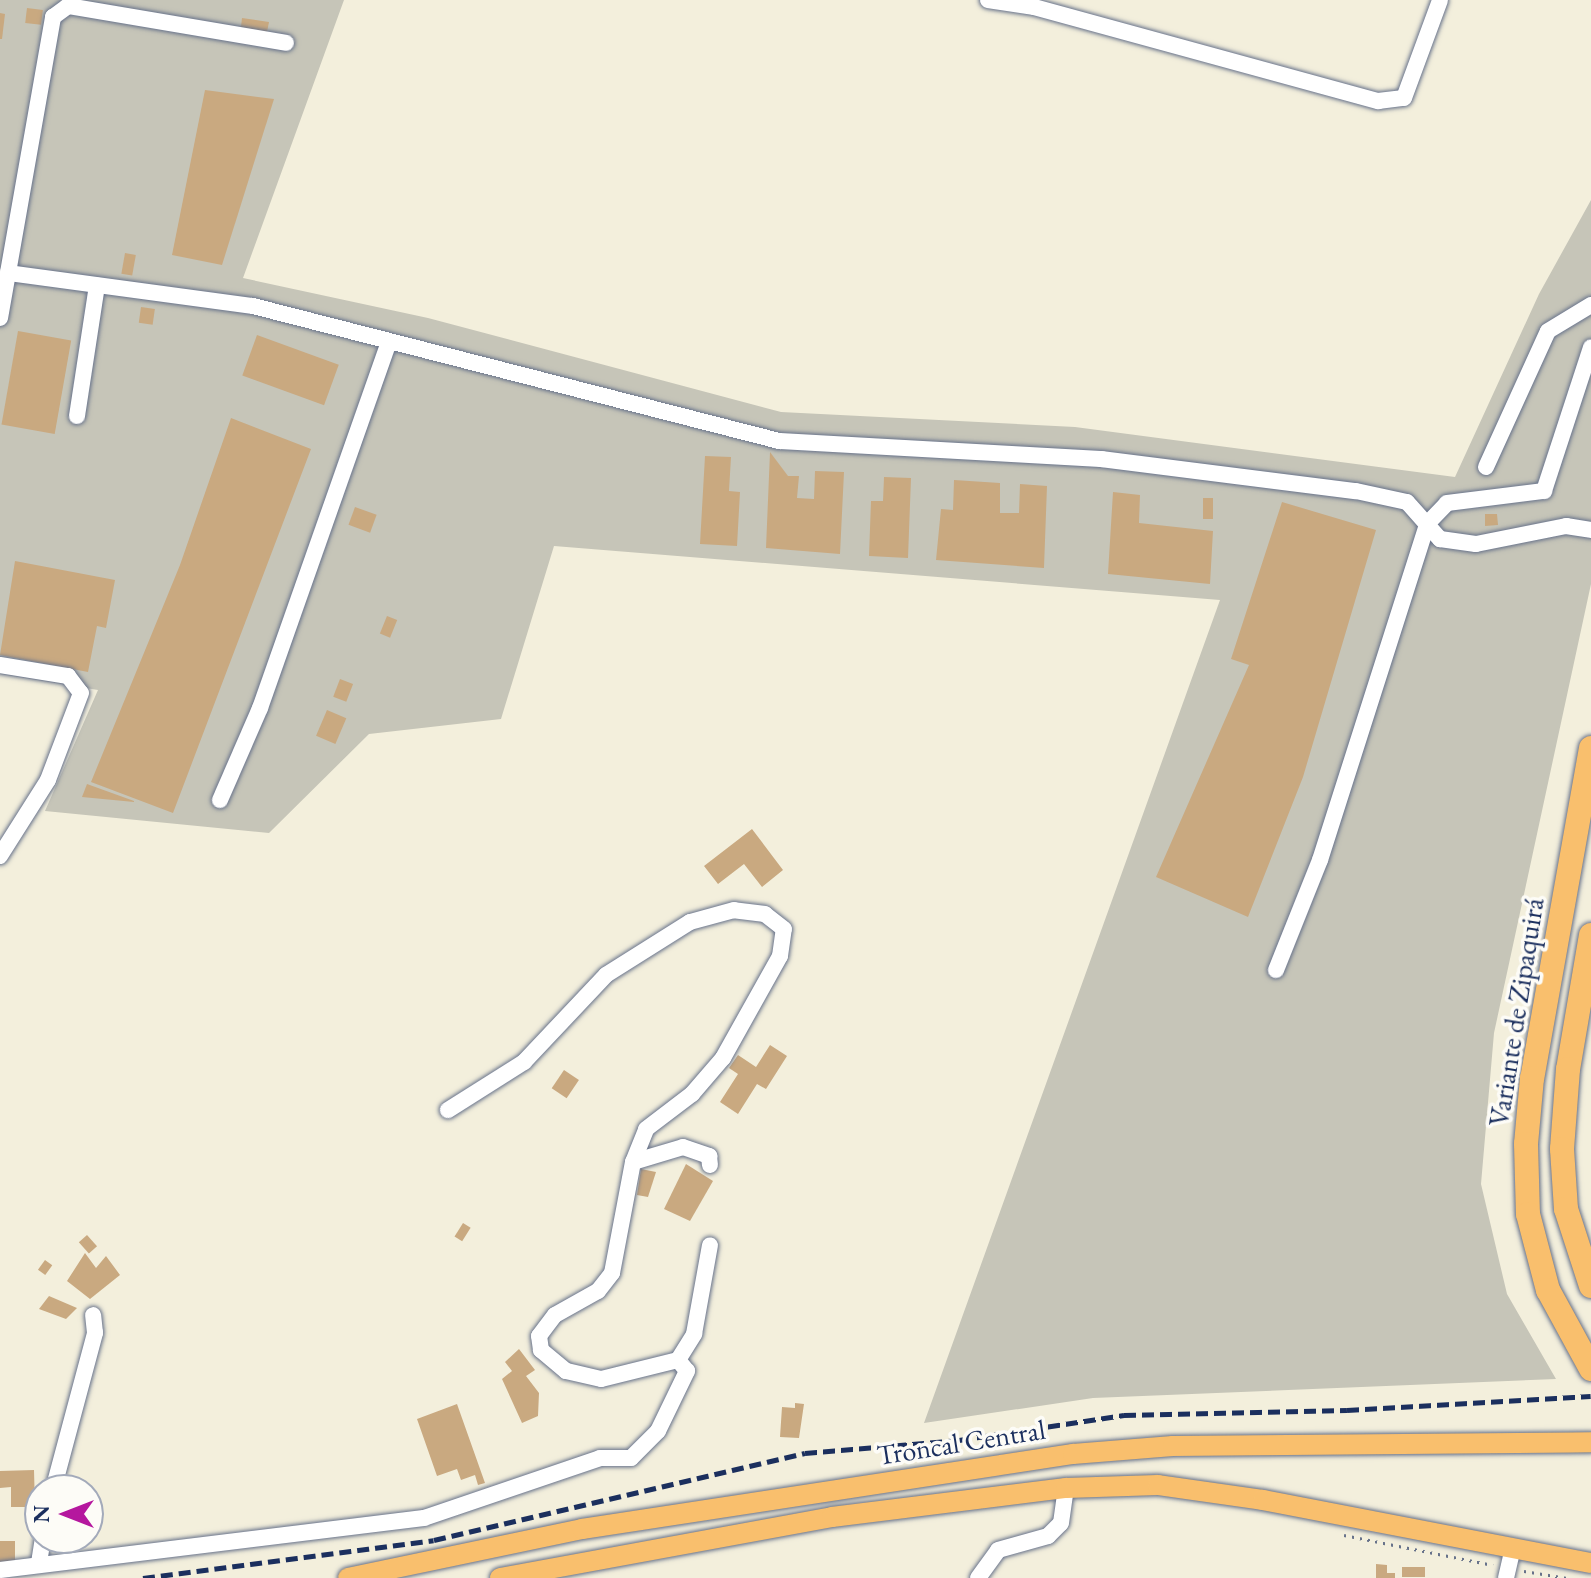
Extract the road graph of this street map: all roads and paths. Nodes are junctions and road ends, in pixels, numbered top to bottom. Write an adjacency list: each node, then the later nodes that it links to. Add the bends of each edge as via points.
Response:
1 (988, 0): 2 (street, via 1034,7 1378,101 1404,98)
2 (1440, 0)
3 (286, 43): 4 (street, via 68,6 53,17)
4 (8, 273): 5 (street); 7 (street)
5 (97, 286): 8 (street, via 253,306); 10 (street)
6 (1591, 305): 11 (street, via 1548,331)
7 (0, 318)
8 (388, 344): 12 (street, via 599,392 779,441 1101,459 1341,489 1407,502); 16 (street, via 260,708)
9 (1591, 347): 12 (street, via 1544,491 1447,503)
10 (77, 416)
11 (1486, 467)
12 (1427, 524): 13 (street, via 1440,539 1476,544 1566,526); 19 (street, via 1320,860)
13 (1591, 530)
14 (0, 665): 17 (street, via 68,676 81,693 48,780)
15 (1591, 748): 27 (highway, Variante de Zipaquirá, via 1532,1078 1526,1144 1528,1214 1548,1290)
16 (220, 800)
17 (0, 856)
18 (1591, 935): 24 (highway, via 1568,1069 1562,1149 1566,1209)
19 (1276, 970)
20 (448, 1110): 21 (street, via 524,1062 606,975 678,930 734,910 765,914 784,929 780,956 723,1058 692,1094 646,1129)
21 (633, 1162): 22 (street, via 683,1147 709,1156); 26 (street, via 612,1273 598,1291 555,1315 539,1336 541,1350 566,1371 601,1379)
22 (710, 1165)
23 (710, 1245): 26 (street, via 694,1334)
24 (1591, 1286)
25 (93, 1315): 29 (street, via 95,1333)
26 (678, 1360): 33 (street, via 687,1371 670,1407 658,1431 631,1458 600,1458 424,1518)
27 (1591, 1369)
28 (1591, 1442): 36 (main road, Troncal Central, via 1173,1446 1073,1454 582,1529)
29 (57, 1474)
30 (1066, 1488): 31 (main road, Troncal Central, via 1158,1485); 37 (main road, Troncal Central, via 832,1517); 38 (street, via 1061,1523 1048,1536 998,1550)
31 (1513, 1548): 34 (main road, Troncal Central); 39 (street)
32 (40, 1554): 33 (street)
33 (39, 1563): 35 (street)
34 (1591, 1563)
35 (0, 1570)
36 (348, 1578)
37 (500, 1578)
38 (978, 1578)
39 (1506, 1578)

